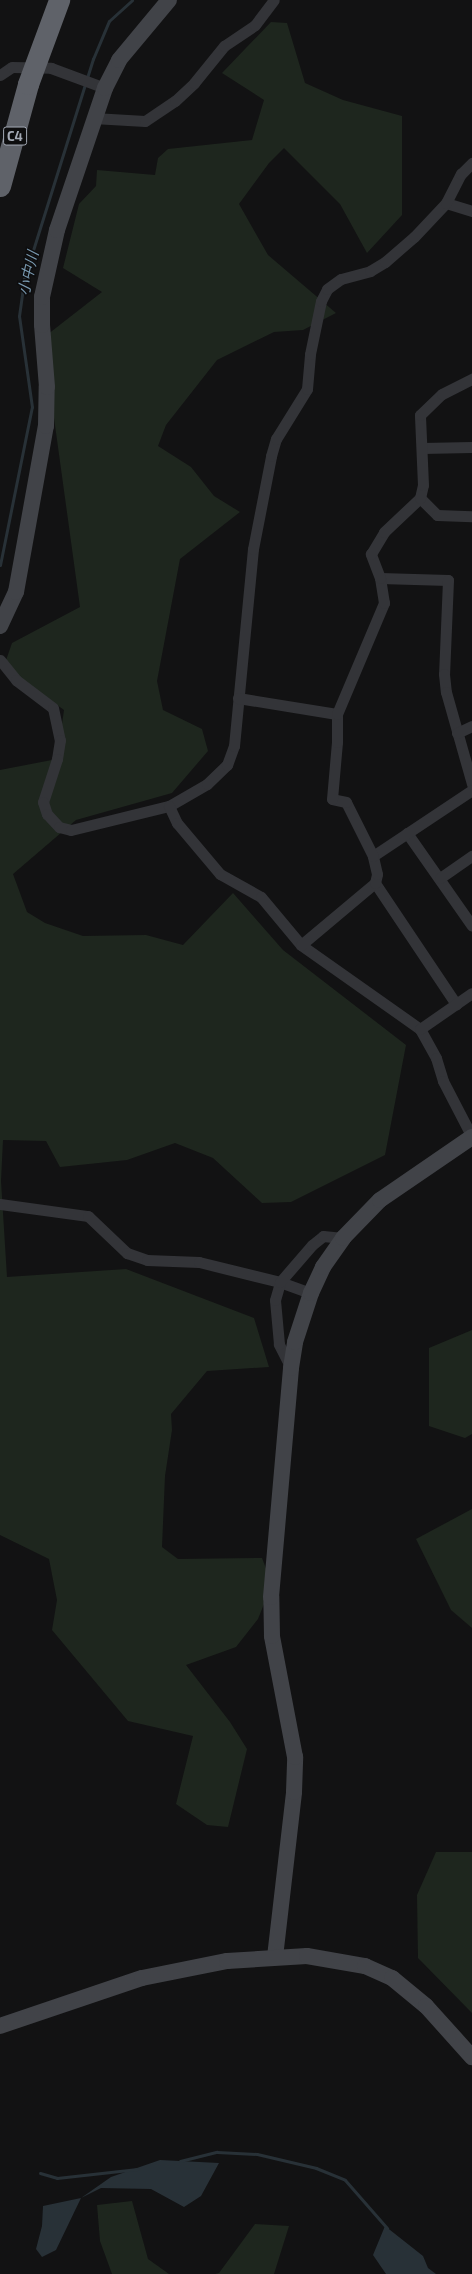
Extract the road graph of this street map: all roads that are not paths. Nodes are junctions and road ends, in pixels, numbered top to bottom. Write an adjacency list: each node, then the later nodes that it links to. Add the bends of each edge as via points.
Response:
1 (59, 0): 5 (highway, C4, bridge)
2 (169, 0): 6 (street, via 119,60)
3 (274, 0): 7 (street, via 256,25 224,46 194,83 175,101 145,121)
4 (0, 75): 6 (street, via 12,67 51,68)
5 (28, 84): 8 (highway, C4); 10 (highway, C4)
6 (105, 88): 7 (street)
7 (93, 118): 19 (street, via 48,263 42,297 47,387 46,426 16,592)
8 (0, 160)
9 (472, 163): 11 (street, via 461,174)
10 (0, 186)
11 (446, 203): 12 (street); 21 (street, via 414,237 385,262 370,271 341,279 327,289 321,301 310,354 307,389 276,439 271,456 253,549)
12 (472, 211)
13 (472, 379): 15 (street, via 442,394 420,415)
14 (472, 447): 15 (street)
15 (422, 448): 16 (street, via 423,485)
16 (420, 498): 17 (street, via 437,515); 18 (street, via 384,532 370,554)
17 (472, 516)
18 (380, 578): 22 (street, via 384,603); 24 (street, via 448,580 444,674)
19 (0, 626)
20 (0, 660): 27 (street, via 16,680 53,708 60,740 57,759 43,802 47,814 59,826 71,830)
21 (238, 698): 22 (street); 27 (street, via 234,746 228,765 207,784)
22 (337, 714): 29 (street, via 338,742 332,799 346,802)
23 (472, 726): 24 (street)
24 (457, 733): 25 (street)
25 (472, 784)
26 (472, 790): 28 (street)
27 (169, 806): 34 (street, via 177,822 220,874 261,897)
28 (407, 832): 29 (street); 31 (street)
29 (373, 856): 32 (street, via 377,874)
30 (472, 856): 31 (street)
31 (440, 878): 33 (street)
32 (375, 882): 34 (street); 36 (street)
33 (472, 925)
34 (301, 945): 37 (street)
35 (472, 993): 36 (street)
36 (456, 1004): 37 (street)
37 (420, 1029): 38 (street, via 436,1058 443,1082)
38 (472, 1137): 40 (street, via 380,1200)
39 (0, 1204): 41 (street, via 88,1216 127,1253 147,1260 199,1262)
40 (343, 1238): 41 (street, via 323,1236); 42 (street)
41 (280, 1282): 42 (street); 43 (street, via 275,1300 279,1344)
42 (310, 1293): 43 (street)
43 (290, 1368): 44 (street, via 271,1597 272,1636 295,1757 294,1792)
44 (275, 1957): 45 (street, via 199,1965 142,1978); 46 (street, via 334,1959 365,1966 392,1978 426,2006)
45 (0, 2026)
46 (472, 2058)

